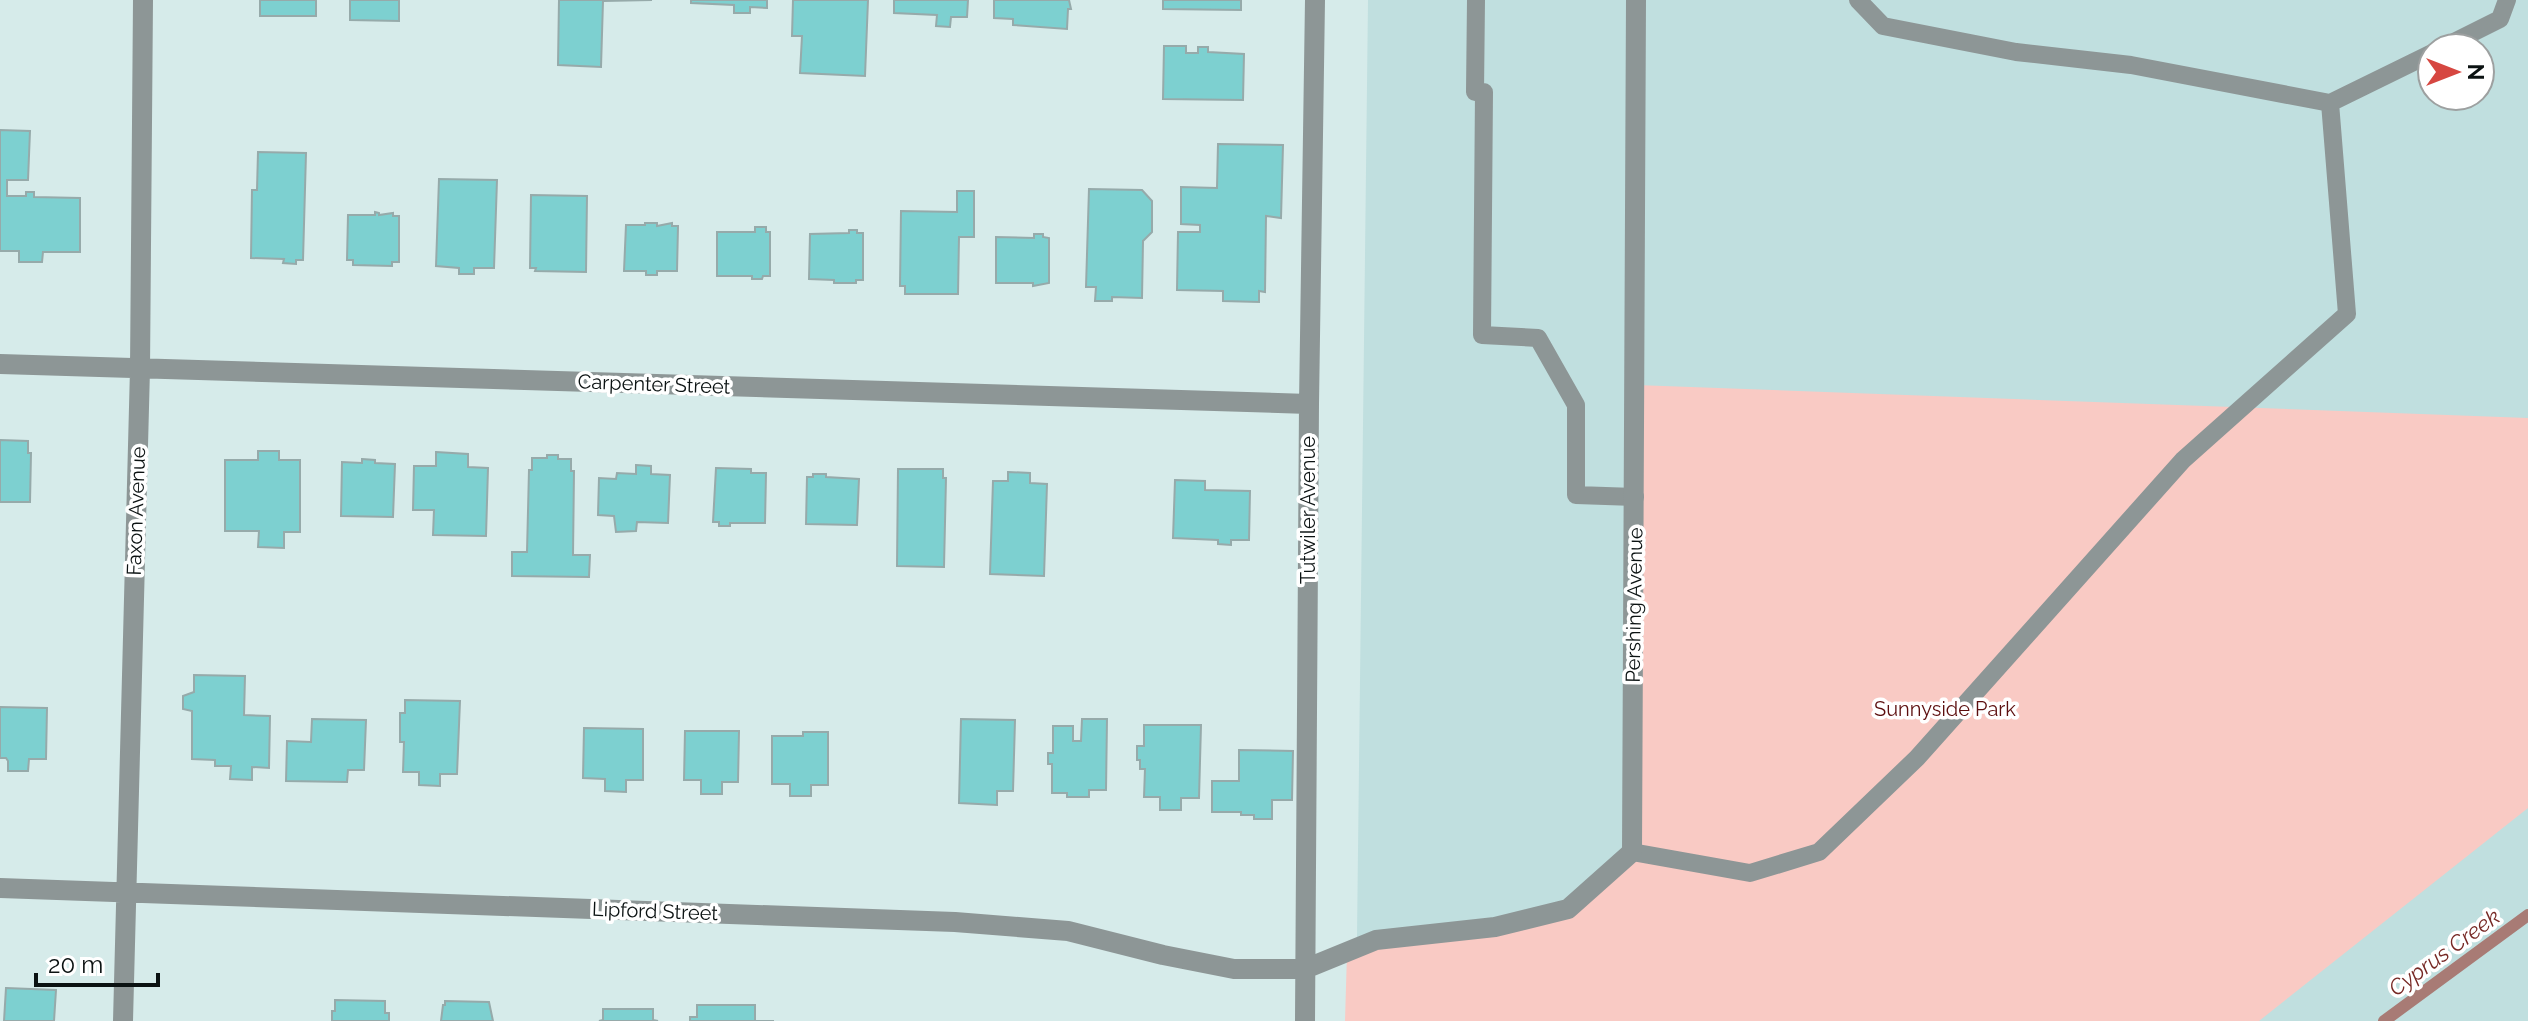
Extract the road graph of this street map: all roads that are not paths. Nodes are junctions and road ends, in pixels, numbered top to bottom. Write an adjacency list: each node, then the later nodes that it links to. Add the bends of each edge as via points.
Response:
1 (143, 0): 11 (street, Faxon Avenue)
2 (1315, 0): 12 (street, Tutwiler Avenue)
3 (1476, 0): 13 (lane, via 1475,92 1484,92 1482,335 1538,338 1576,405 1576,495)
4 (1636, 0): 13 (street, Pershing Avenue)
5 (1858, 0): 9 (lane, via 1883,26)
6 (2507, 0): 7 (lane, via 2500,19)
7 (2474, 32)
8 (2416, 61): 9 (lane)
9 (2330, 103): 14 (lane, via 2347,314 2183,460 1917,758 1819,852 1750,873)
10 (0, 364): 11 (street, Carpenter Street)
11 (140, 369): 12 (street, Carpenter Street); 16 (street, Faxon Avenue)
12 (1309, 404): 17 (street, Tutwiler Avenue)
13 (1635, 497): 14 (street, Pershing Avenue)
14 (1632, 852): 17 (street, via 1568,909 1495,927 1376,940)
15 (0, 888): 16 (street, Lipford Street)
16 (125, 893): 17 (street, Lipford Street, via 955,922 1068,931 1234,969); 18 (street, Faxon Avenue)
17 (1305, 969): 19 (street, Tutwiler Avenue)
18 (123, 1021)
19 (1305, 1021)

